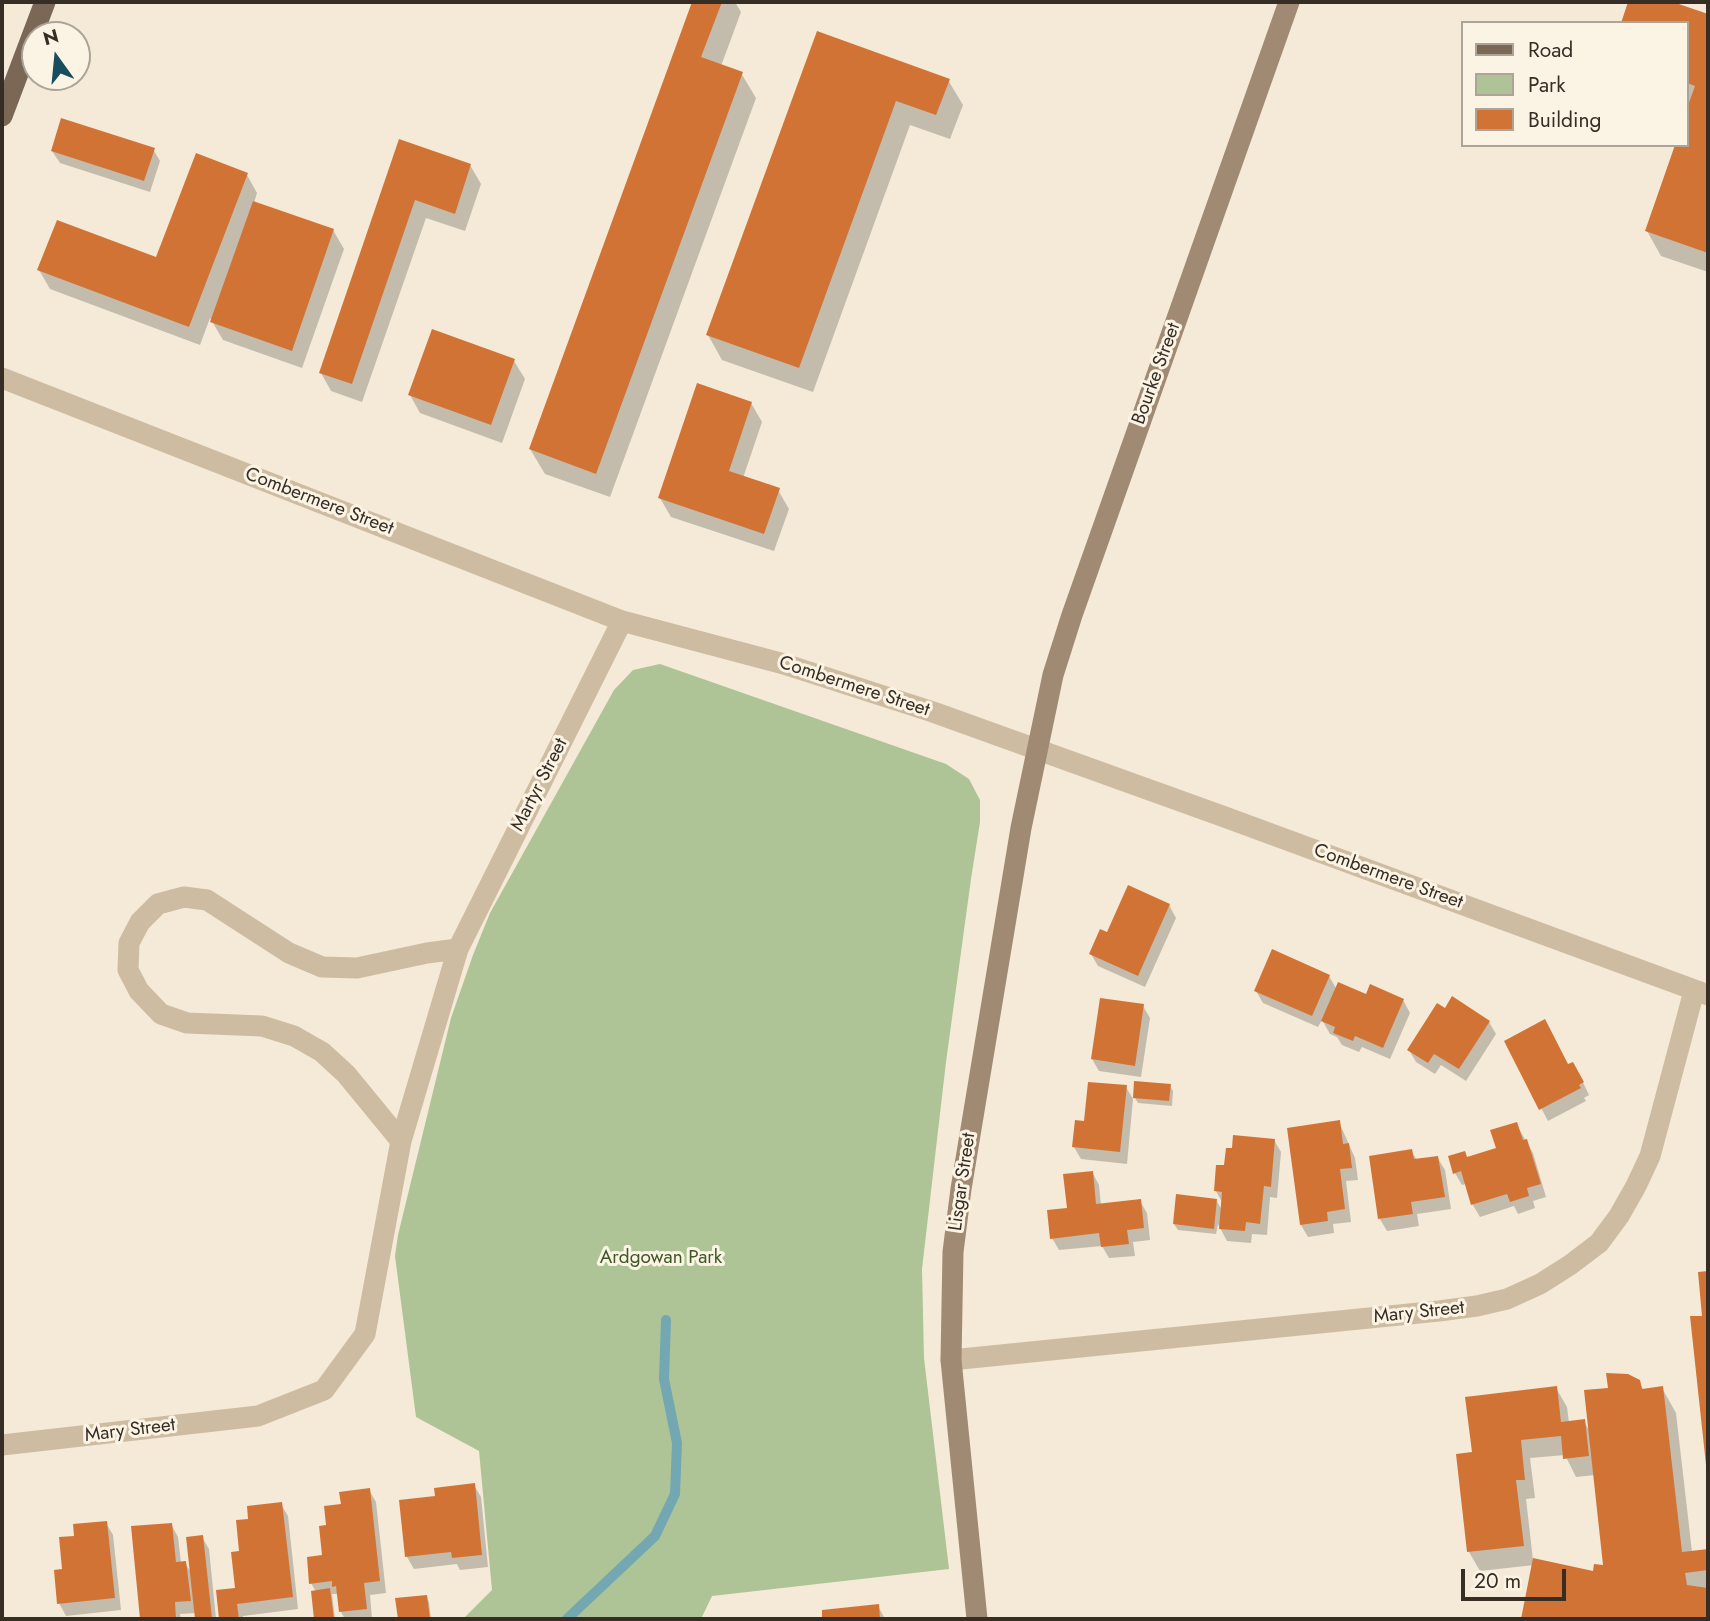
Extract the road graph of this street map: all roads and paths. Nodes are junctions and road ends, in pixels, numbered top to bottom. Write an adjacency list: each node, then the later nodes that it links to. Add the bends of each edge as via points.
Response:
1 (46, 2): 3 (main road)
2 (1289, 2): 6 (street, Bourke Street, via 1072,615)
3 (2, 116)
4 (2, 378): 5 (street, Combermere Street)
5 (622, 621): 6 (street, Combermere Street, via 784,664); 7 (street, Martyr Street)
6 (1036, 750): 8 (street, Combermere Street); 10 (street, Lisgar Street, via 961,1189 953,1252)
7 (458, 949): 9 (street, Martyr Street); 9 (street, via 357,968 322,967 289,953 207,900 184,897 158,904 140,922 129,943 128,970 139,991 161,1014 187,1023 262,1026 294,1036 322,1052 346,1074)
8 (1701, 993): 10 (street, Mary Street, via 1650,1156 1636,1186 1599,1242 1540,1284 1507,1298 1439,1311)
9 (401, 1141): 11 (street, Martyr Street, via 365,1334 324,1390)
10 (951, 1360): 13 (street, Lisgar Street)
11 (258, 1416): 12 (street, Mary Street)
12 (2, 1445)
13 (976, 1619)

